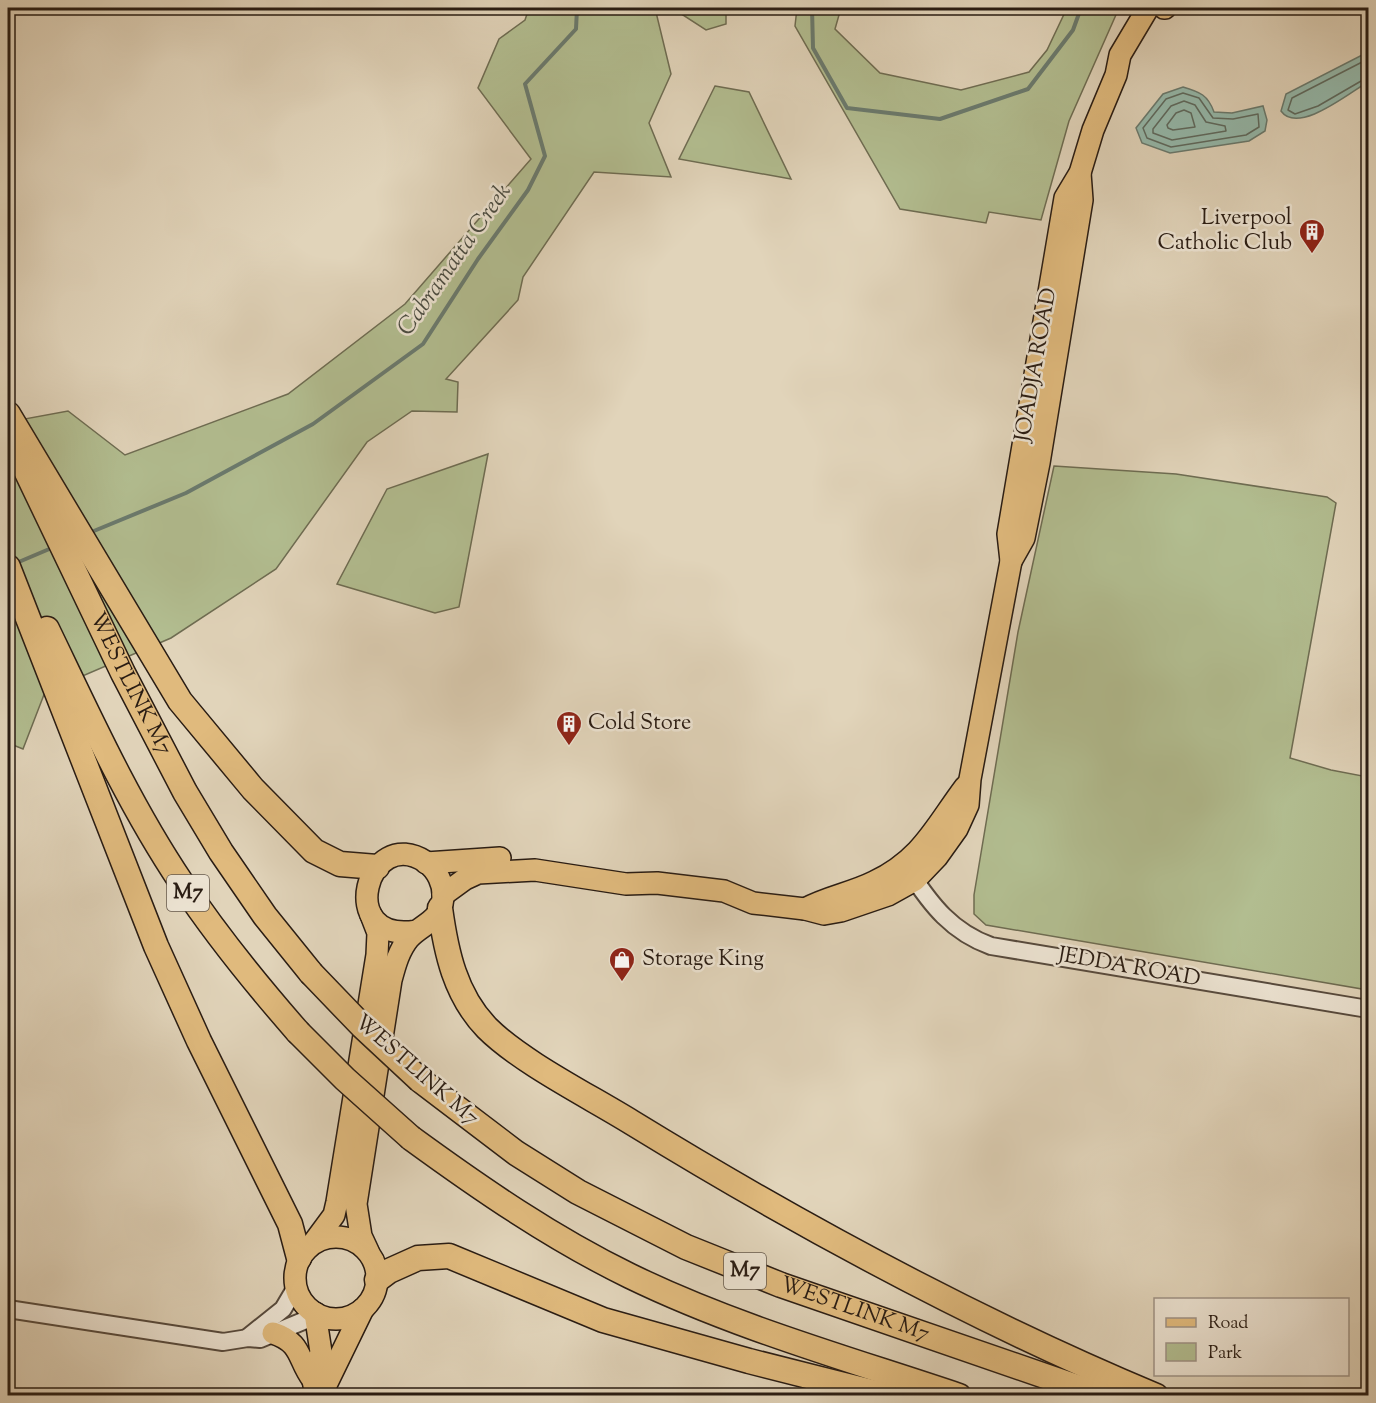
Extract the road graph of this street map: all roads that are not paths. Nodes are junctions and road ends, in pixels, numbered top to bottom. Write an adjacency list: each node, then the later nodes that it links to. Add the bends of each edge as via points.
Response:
1 (1148, 8): 3 (main road, JOADJA ROAD)
2 (1164, 8): 4 (main road, JOADJA ROAD, via 1133,60)
3 (1138, 17): 4 (main road, JOADJA ROAD, via 1120,55)
4 (1116, 75): 13 (main road, JOADJA ROAD, via 1080,173 1065,198 1008,534 1011,561 970,779)
5 (8, 414): 11 (highway, via 180,701 246,781 314,851 340,864)
6 (8, 433): 30 (highway, WESTLINK M7 / M7, bridge, via 145,718 221,852 311,973 420,1080 516,1153 578,1192 686,1247 781,1285)
7 (8, 545): 9 (highway, M7)
8 (8, 567): 9 (highway)
9 (90, 744): 18 (highway, via 175,991 290,1224); 29 (highway, M7, bridge, via 217,934 298,1032 411,1138 530,1221 632,1277 744,1323)
10 (426, 863): 11 (main road, via 402,856); 12 (main road, via 494,857 518,859); 14 (main road, via 439,877)
11 (377, 867): 15 (main road, via 366,890)
12 (535, 870): 13 (main road, via 626,884 658,896 711,904 753,903 805,909 824,899); 14 (main road, via 478,873 465,879)
13 (910, 872): 17 (street, JEDDA ROAD, via 953,927 991,946)
14 (442, 902): 16 (main road, via 431,922); 31 (highway, via 446,946 464,996 487,1027 524,1056 734,1184 939,1296)
15 (371, 915): 16 (main road, via 391,931); 18 (main road, via 378,933 377,955 343,1170 334,1215)
16 (416, 931): 19 (main road, via 404,945 391,980 356,1204 361,1236)
17 (1368, 1009)
18 (307, 1250): 19 (main road, via 325,1238 348,1238); 21 (main road, via 295,1272)
19 (368, 1251): 20 (main road, via 374,1260)
20 (377, 1281): 23 (main road); 28 (highway, via 418,1258 449,1256 603,1320)
21 (296, 1287): 24 (main road, via 305,1305); 26 (street, via 283,1309)
22 (8, 1308): 26 (street, via 212,1341)
23 (363, 1309): 24 (main road, via 339,1319); 27 (main road, via 326,1385)
24 (314, 1312): 25 (street, via 308,1319); 27 (main road, via 321,1352)
25 (273, 1333): 26 (street, via 260,1339); 27 (main road, via 288,1338 296,1346)
26 (248, 1338)
27 (315, 1390)
28 (886, 1395)
29 (959, 1395)
30 (1103, 1395)
31 (1156, 1395)

